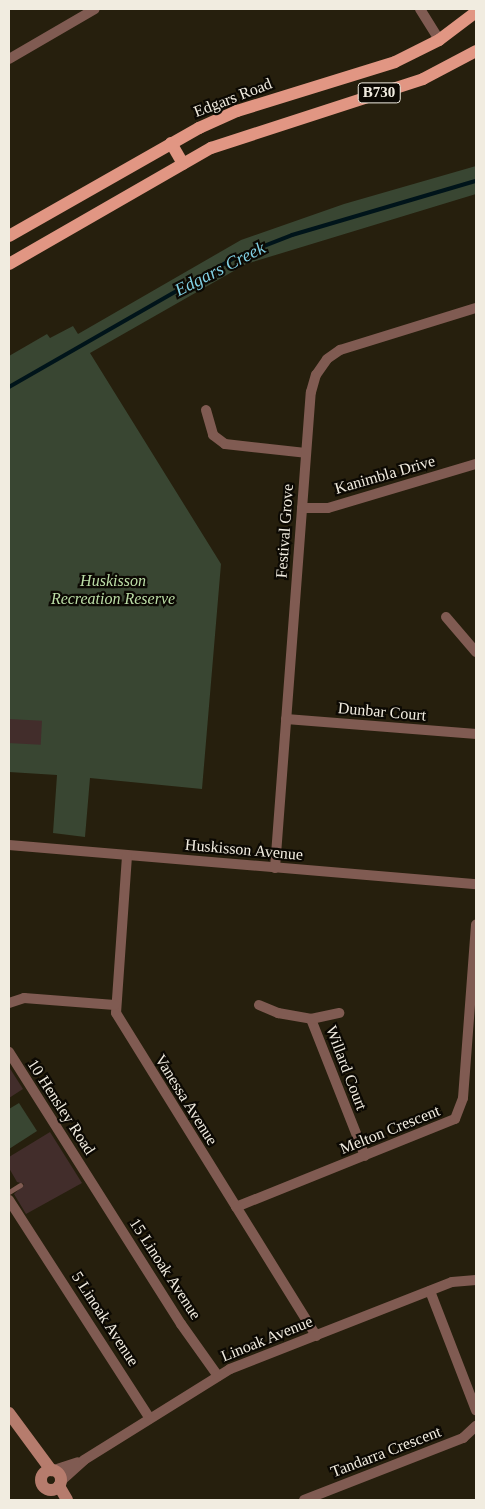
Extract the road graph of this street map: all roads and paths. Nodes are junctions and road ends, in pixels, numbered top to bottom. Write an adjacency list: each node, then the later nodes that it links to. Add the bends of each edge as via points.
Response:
1 (95, 9): 6 (street)
2 (420, 9): 4 (street)
3 (476, 12): 4 (main road, Edgars Road / B730)
4 (439, 40): 7 (main road, Edgars Road / B730, via 388,65 237,111)
5 (476, 51): 8 (main road, B730, via 422,79 246,134)
6 (9, 59)
7 (171, 143): 8 (main road); 9 (main road, Edgars Road / B730)
8 (183, 164): 10 (main road, B730)
9 (9, 236)
10 (9, 264)
11 (476, 308): 13 (street, Festival Grove, via 354,345 327,359 311,392)
12 (206, 410): 13 (street, via 213,435 225,444)
13 (306, 453): 15 (street, Festival Grove)
14 (476, 464): 15 (street, Kanimbla Drive, via 328,508)
15 (302, 508): 18 (street, Festival Grove)
16 (446, 617): 17 (street)
17 (476, 652)
18 (286, 719): 19 (street, Dunbar Court); 22 (street, Festival Grove)
19 (476, 734)
20 (9, 845): 21 (street, Huskisson Avenue)
21 (127, 856): 22 (street, Huskisson Avenue); 26 (street, Vanessa Avenue)
22 (275, 868): 23 (street, Huskisson Avenue)
23 (476, 884)
24 (476, 924): 32 (street, Melton Crescent, via 459,1114 448,1124)
25 (9, 1003): 26 (street, via 24,998)
26 (115, 1005): 37 (street, Vanessa Avenue, via 124,1028)
27 (259, 1005): 29 (street, Willard Court, via 278,1013)
28 (339, 1013): 29 (street, Willard Court)
29 (311, 1019): 32 (street, Willard Court)
30 (9, 1052): 31 (street, 10 Hensley Road)
31 (12, 1064): 33 (street, 10 Hensley Road, via 69,1155)
32 (365, 1156): 37 (street, Melton Crescent)
33 (89, 1178): 41 (street, 15 Linoak Avenue)
34 (20, 1185): 35 (lane)
35 (9, 1192)
36 (9, 1200): 44 (street, 5 Linoak Avenue, via 23,1226 34,1234)
37 (236, 1207): 40 (street, Vanessa Avenue)
38 (476, 1280): 39 (street, Linoak Avenue, via 461,1280)
39 (430, 1291): 40 (street, Linoak Avenue); 42 (street)
40 (316, 1336): 41 (street, Linoak Avenue)
41 (218, 1376): 44 (street, Linoak Avenue)
42 (476, 1410)
43 (9, 1413): 46 (street)
44 (150, 1419): 46 (street, Linoak Avenue)
45 (476, 1426): 49 (street, Tandarra Crescent, via 463,1438)
46 (53, 1479): 47 (street); 48 (street)
47 (60, 1500)
48 (67, 1500)
49 (304, 1500)

